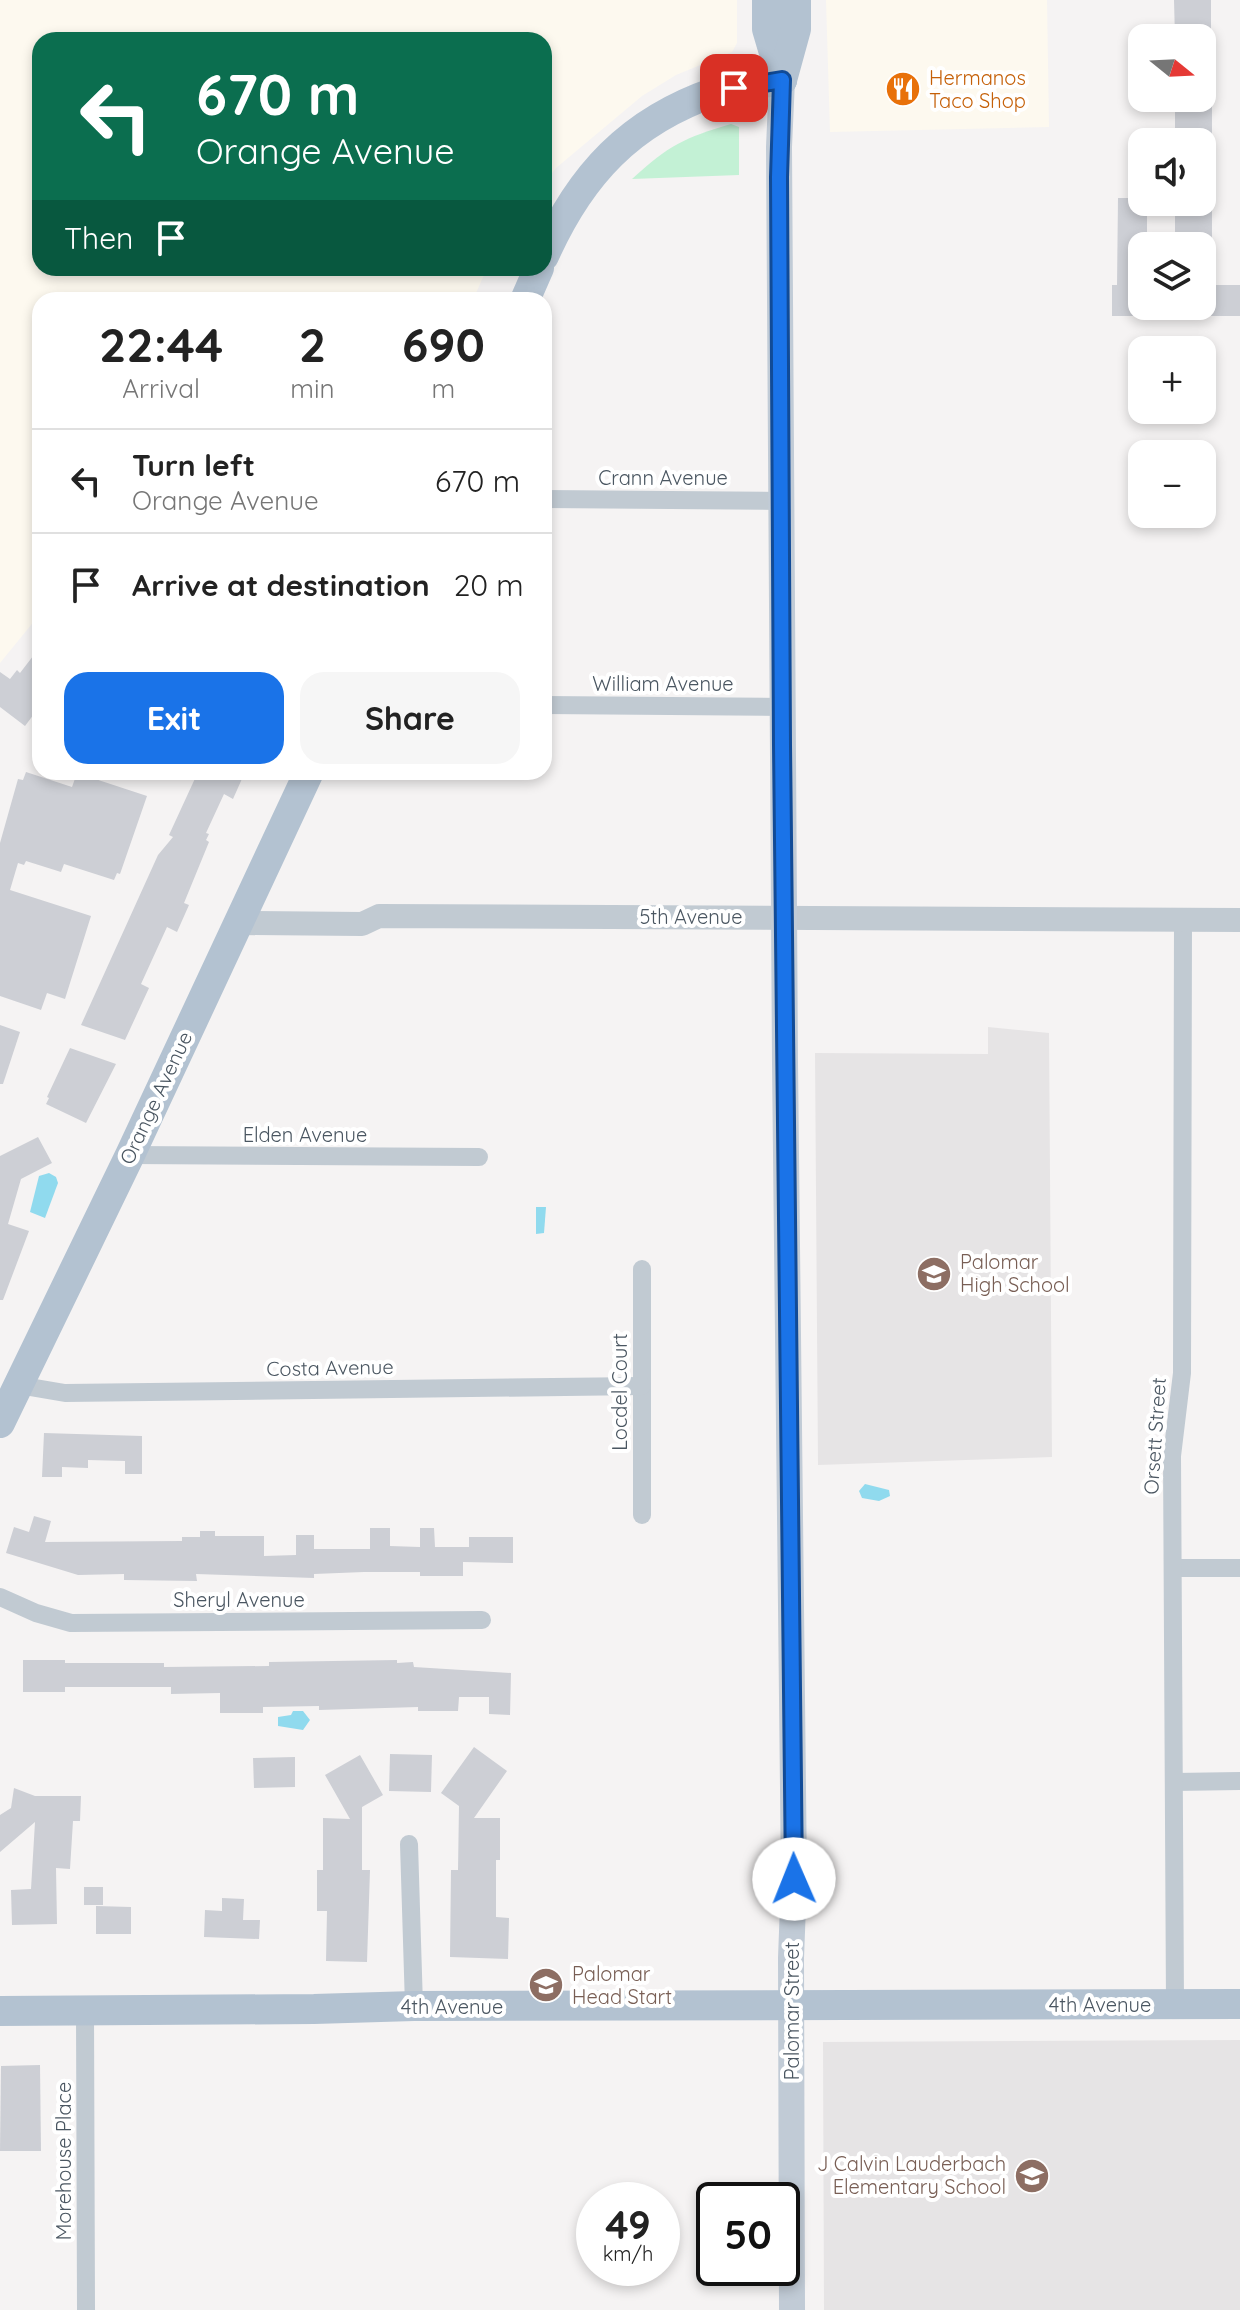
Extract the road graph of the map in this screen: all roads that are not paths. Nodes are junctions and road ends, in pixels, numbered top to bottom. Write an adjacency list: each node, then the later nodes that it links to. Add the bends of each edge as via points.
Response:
1 (767, 0): 3 (main road, Palomar Street, via 767,29)
2 (796, 0): 3 (main road, Palomar Street, via 796,29)
3 (782, 80): 4 (main road, via 717,92 663,115 597,167); 6 (main road, Palomar Street)
4 (552, 238)
5 (552, 499): 6 (street, Crann Avenue)
6 (781, 501): 8 (main road, Palomar Street)
7 (552, 705): 8 (street, William Avenue)
8 (782, 707): 10 (main road, Palomar Street)
9 (305, 780): 13 (main road, Orange Avenue)
10 (784, 917): 11 (street, 5th Avenue); 13 (street, 5th Avenue, via 379,916 362,924); 31 (main road, Palomar Street)
11 (1183, 920): 12 (street, 5th Avenue); 21 (street, Orsett Street, via 1182,1373 1172,1456)
12 (1240, 920)
13 (239, 923): 14 (main road, Orange Avenue)
14 (130, 1155): 15 (street, Elden Avenue); 17 (main road, Orange Avenue)
15 (479, 1157)
16 (642, 1269): 18 (street, Locdel Court)
17 (18, 1385): 18 (street, Costa Avenue, via 65,1393); 19 (main road, Orange Avenue)
18 (642, 1386): 20 (street, Locdel Court)
19 (0, 1423)
20 (642, 1515)
21 (1173, 1568): 22 (street); 26 (street, Orsett Street)
22 (1240, 1568)
23 (0, 1597): 24 (street, Sheryl Avenue, via 71,1623)
24 (482, 1620)
25 (1240, 1781): 26 (street)
26 (1174, 1782): 28 (street, Orsett Street)
27 (409, 1844): 30 (street)
28 (1175, 2004): 29 (main road, 4th Avenue); 31 (main road, 4th Avenue)
29 (1240, 2004)
30 (414, 2006): 31 (main road, 4th Avenue); 33 (main road, 4th Avenue)
31 (793, 2006): 35 (main road, Palomar Street)
32 (0, 2011): 33 (main road, 4th Avenue)
33 (85, 2012): 34 (street, Morehouse Place)
34 (86, 2310)
35 (792, 2310)

